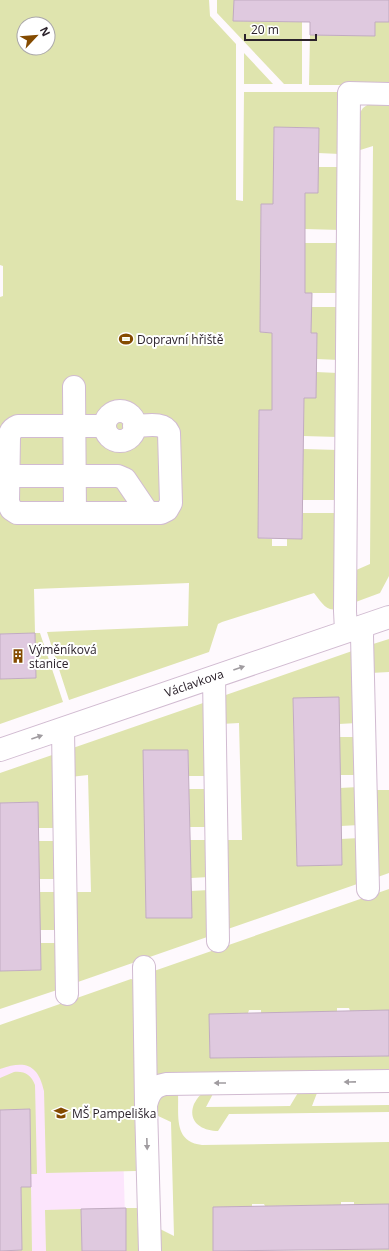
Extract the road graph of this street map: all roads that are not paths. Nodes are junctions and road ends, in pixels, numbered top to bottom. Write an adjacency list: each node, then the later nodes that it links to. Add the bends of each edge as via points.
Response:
1 (389, 94): 11 (street, via 349,93 345,611)
2 (74, 387): 3 (street)
3 (75, 426): 4 (street); 5 (street, via 14,428 8,436); 6 (street)
4 (112, 433): 7 (street); 9 (street, via 108,416 122,411 130,415 134,426 161,426 168,430 171,503 164,512)
5 (8, 476): 6 (street); 8 (street, via 8,502 13,511)
6 (75, 476): 7 (street); 8 (street)
7 (118, 476): 9 (street, via 125,479)
8 (75, 513): 9 (street)
9 (148, 513)
10 (389, 617): 11 (street, Václavkova)
11 (355, 628): 12 (street, Václavkova, one-way to 11); 15 (street, via 362,636)
12 (214, 677): 13 (street, Václavkova); 16 (street)
13 (63, 729): 14 (street, Václavkova, one-way to 13); 18 (street)
14 (0, 750)
15 (368, 888)
16 (218, 941)
17 (144, 967): 20 (street)
18 (68, 994)
19 (389, 1081): 20 (street, one-way to 20, via 166,1084 155,1088)
20 (146, 1105): 21 (street, one-way to 21)
21 (150, 1251)

